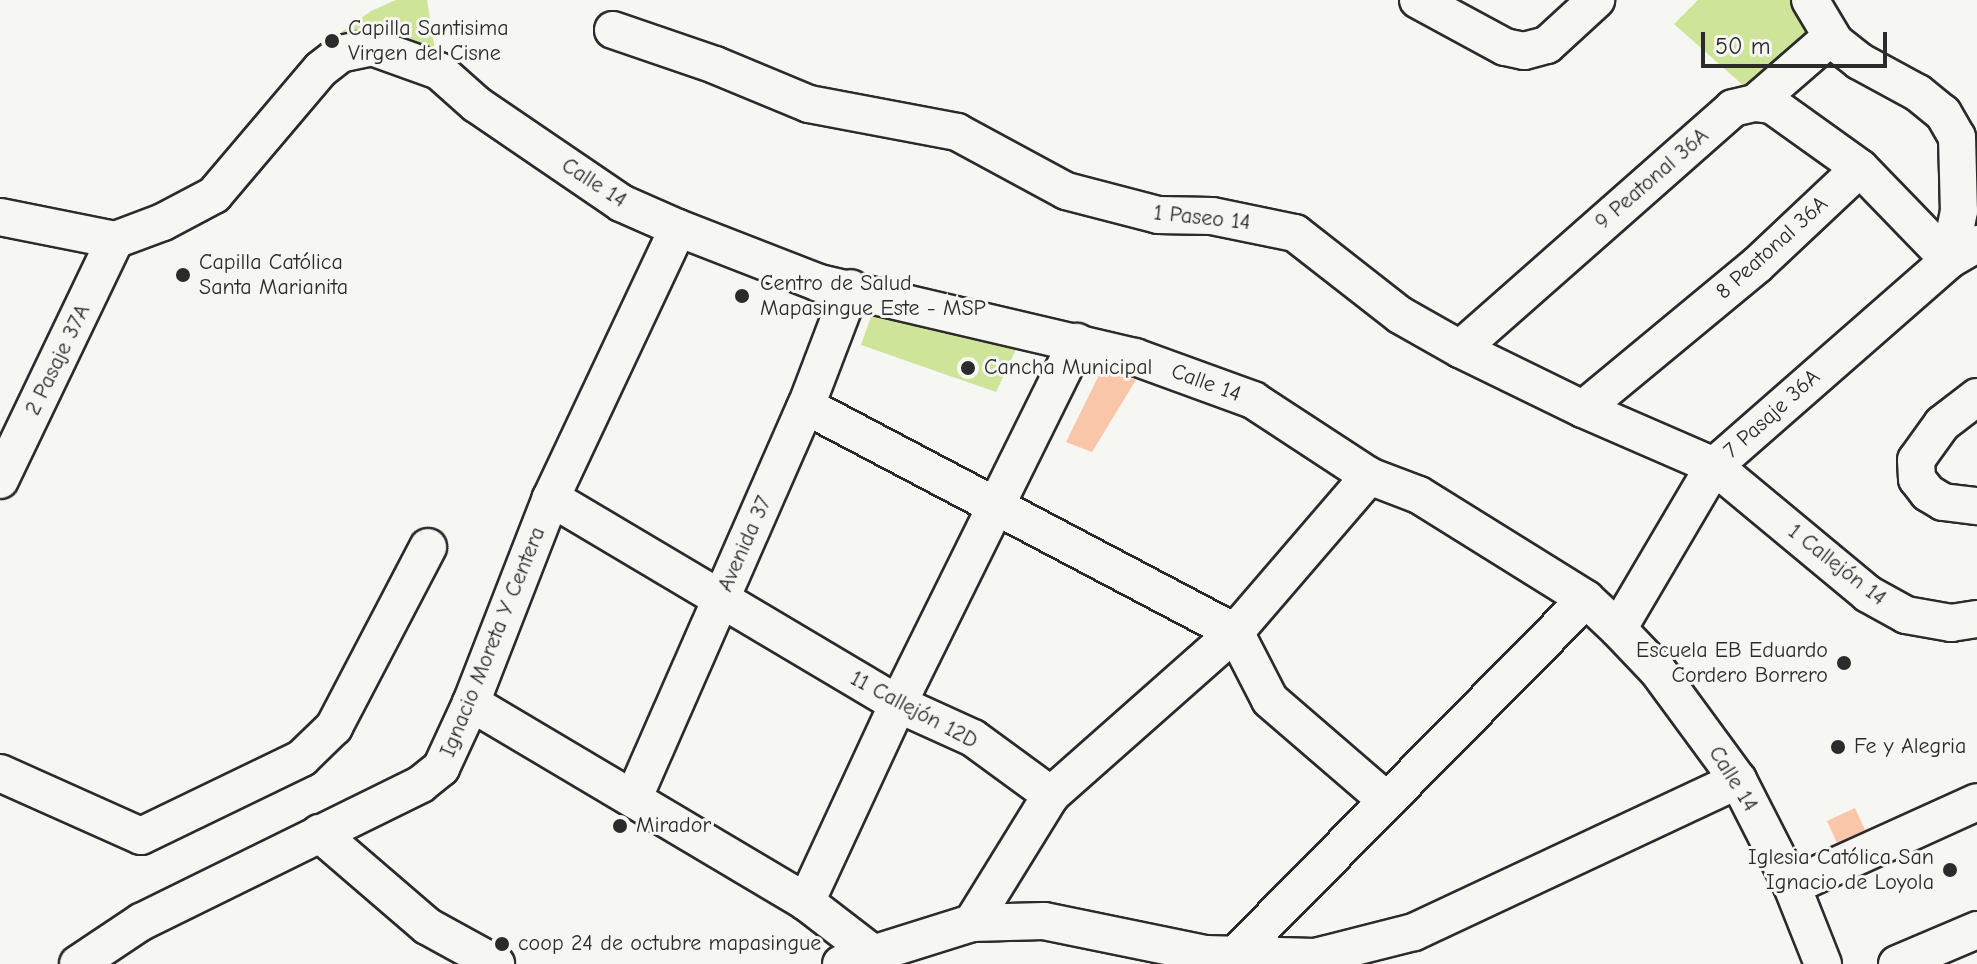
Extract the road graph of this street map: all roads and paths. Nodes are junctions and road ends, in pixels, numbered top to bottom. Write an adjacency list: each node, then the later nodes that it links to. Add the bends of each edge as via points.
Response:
1 (1418, 0): 2 (street, via 1505,47 1524,51 1547,45)
2 (1595, 0)
3 (1810, 0): 5 (street)
4 (613, 30): 14 (street, 1 Paseo 14, via 809,104 957,132 1066,191 1158,215 1212,216 1295,233 1400,315)
5 (1831, 37): 6 (street, 9 Peatonal 36A); 11 (street, via 1859,61 1943,113 1957,137)
6 (1755, 103): 7 (street, via 1772,105); 14 (street, 9 Peatonal 36A, via 1733,108)
7 (1860, 168): 11 (street); 17 (street, 8 Peatonal 36A, via 1757,265)
8 (0, 217): 10 (street)
9 (678, 228): 10 (street, Calle 14, via 621,203 476,104 439,71 372,47 340,54 321,69 214,195); 12 (street, Calle 14, via 819,283); 21 (street, Ignacio Moreta Y Centera)
10 (115, 240): 20 (street, 2 Pasaje 37A)
11 (1963, 252): 18 (street, 7 Pasaje 36A)
12 (851, 288): 13 (street, Calle 14); 16 (street, Avenida 37)
13 (1077, 342): 19 (street, Calle 14, via 1253,400); 23 (street)
14 (1460, 349): 17 (street, 1 Paseo 14)
15 (1977, 397): 22 (street, via 1942,424 1916,460 1917,479 1928,493 1943,502)
16 (806, 406): 23 (street); 26 (street, Avenida 37)
17 (1583, 409): 18 (street, 1 Paseo 14)
18 (1714, 466): 27 (street, 1 Callejón 14, via 1868,594 1906,615 1951,623); 28 (street, 7 Pasaje 36A)
19 (1369, 476): 25 (street, Calle 14, via 1419,495); 29 (street)
20 (0, 480)
21 (551, 498): 26 (street, 11 Callejón 12D); 30 (street, Ignacio Moreta Y Centera)
22 (1977, 506)
23 (994, 508): 29 (street); 31 (street)
24 (428, 547): 32 (street, via 334,727 302,758 141,836)
25 (1586, 599): 28 (street, Calle 14); 36 (street)
26 (720, 600): 31 (street, 11 Callejón 12D); 35 (street, Avenida 37)
27 (1977, 619)
28 (1618, 629): 33 (street, Calle 14, via 1658,671)
29 (1235, 632): 34 (street); 36 (street, via 1270,700)
30 (471, 703): 35 (street); 38 (street, Ignacio Moreta Y Centera, via 441,768)
31 (898, 704): 34 (street, 11 Callejón 12D, via 973,738); 40 (street)
32 (0, 773)
33 (1738, 780): 39 (street, Calle 14); 43 (street, via 1414,932 1315,957)
34 (1051, 795): 41 (street)
35 (634, 797): 40 (street)
36 (1386, 800): 43 (street)
37 (1977, 802): 39 (street)
38 (319, 833): 45 (street, Ignacio Moreta Y Centera, via 141,922); 46 (street, via 427,926)
39 (1792, 886): 47 (street, Calle 14)
40 (806, 902): 44 (street)
41 (972, 923): 43 (street, via 1044,921); 44 (street)
42 (1977, 930): 48 (street)
43 (1234, 956)
44 (856, 958)
45 (81, 963)
46 (496, 964)
47 (1823, 964)
48 (1897, 964)

